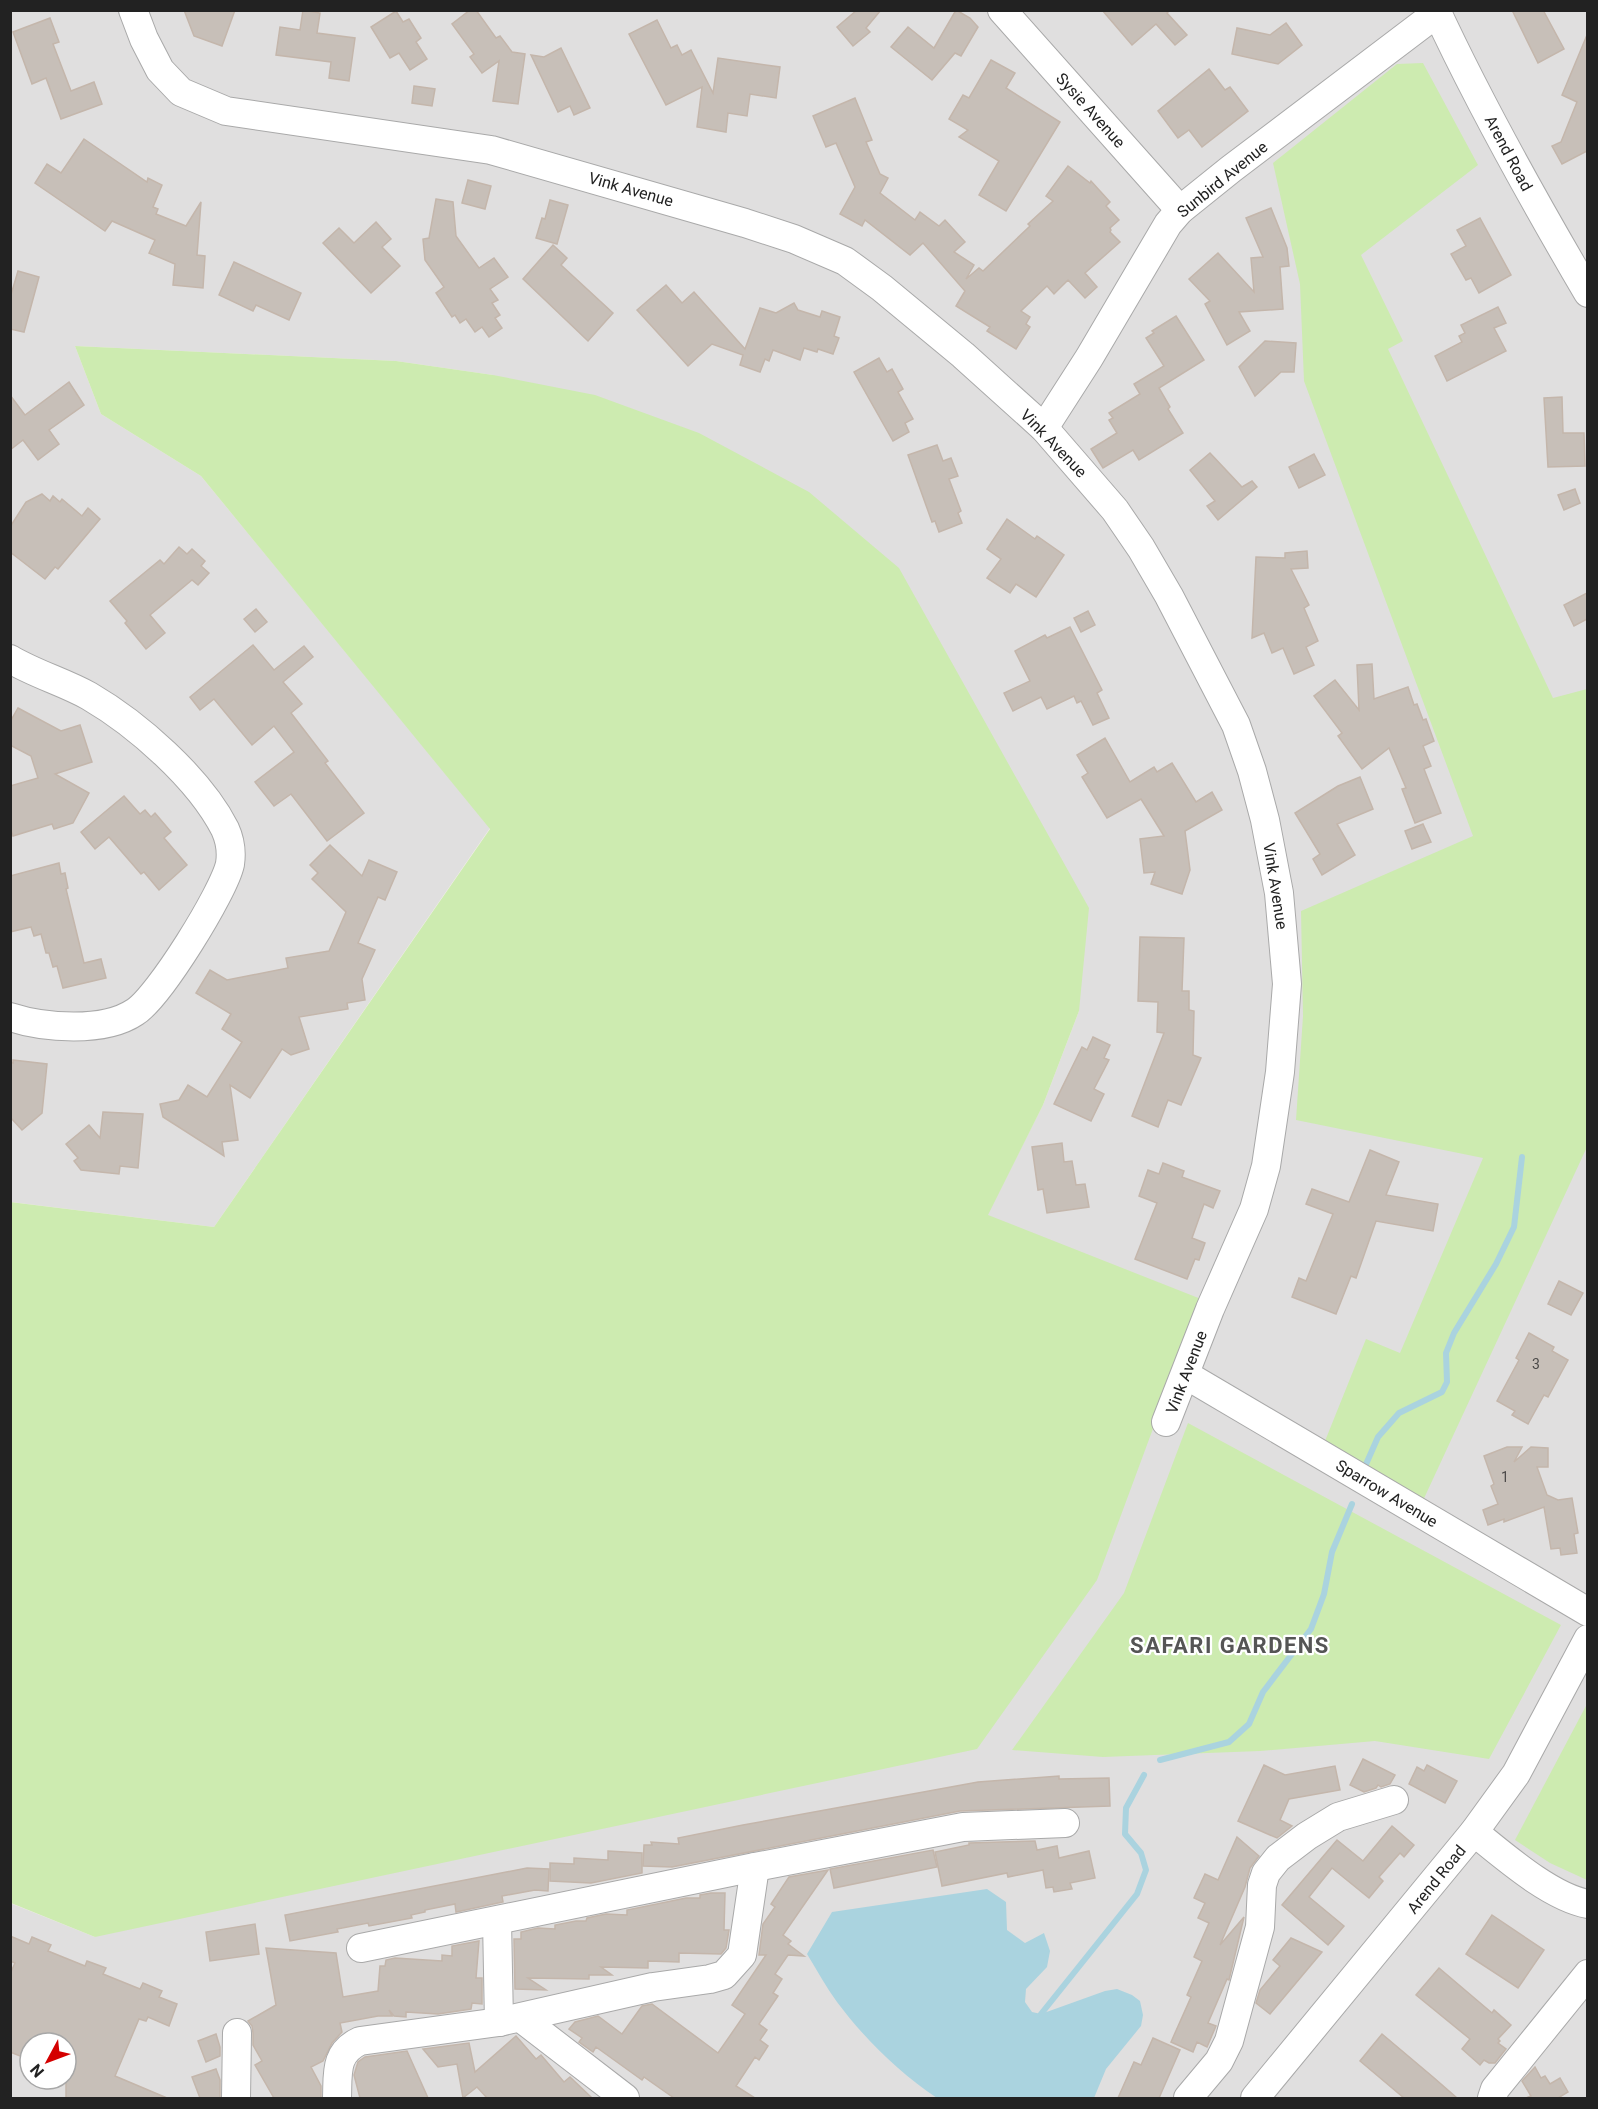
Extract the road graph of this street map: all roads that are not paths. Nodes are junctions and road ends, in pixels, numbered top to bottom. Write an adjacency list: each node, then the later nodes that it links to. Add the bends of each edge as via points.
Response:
1 (133, 10): 6 (street, Vink Avenue, via 160,70 181,92 226,111 491,150 745,223 845,261 963,355)
2 (1002, 10): 4 (street, Sysie Avenue)
3 (1437, 12): 4 (street, Sunbird Avenue); 5 (street, Arend Road, via 1485,110)
4 (1180, 210): 6 (street, Sunbird Avenue)
5 (1587, 293)
6 (1044, 428): 9 (street, Vink Avenue, via 1142,548 1236,725 1265,820 1279,892 1287,984 1280,1072 1266,1166 1254,1209)
7 (10, 659): 8 (street, via 88,695 132,725 176,765 210,804 226,830 231,848 230,865 221,889 197,931 152,997 134,1013 112,1023 75,1026)
8 (10, 1017)
9 (1186, 1375): 10 (street, Vink Avenue); 11 (street, Sparrow Avenue)
10 (1166, 1422)
11 (1587, 1611)
12 (1587, 1639): 15 (street, Arend Road, via 1516,1774)
13 (1394, 1800): 26 (street, via 1338,1817 1278,1858 1266,1873 1260,1927 1229,2042 1219,2061)
14 (1065, 1823): 16 (street, via 963,1827)
15 (1474, 1832): 17 (street, via 1528,1875); 27 (street, Arend Road)
16 (755, 1867): 18 (street); 21 (street, via 742,1955 724,1975)
17 (1587, 1904)
18 (497, 1921): 19 (street); 21 (street)
19 (361, 1948)
20 (1587, 1974): 28 (street, via 1495,2089)
21 (510, 2020): 24 (street, via 372,2039 349,2046 338,2069); 25 (street)
22 (237, 2033): 23 (street)
23 (236, 2098)
24 (337, 2098)
25 (625, 2098)
26 (1188, 2098)
27 (1255, 2098)
28 (1492, 2098)

